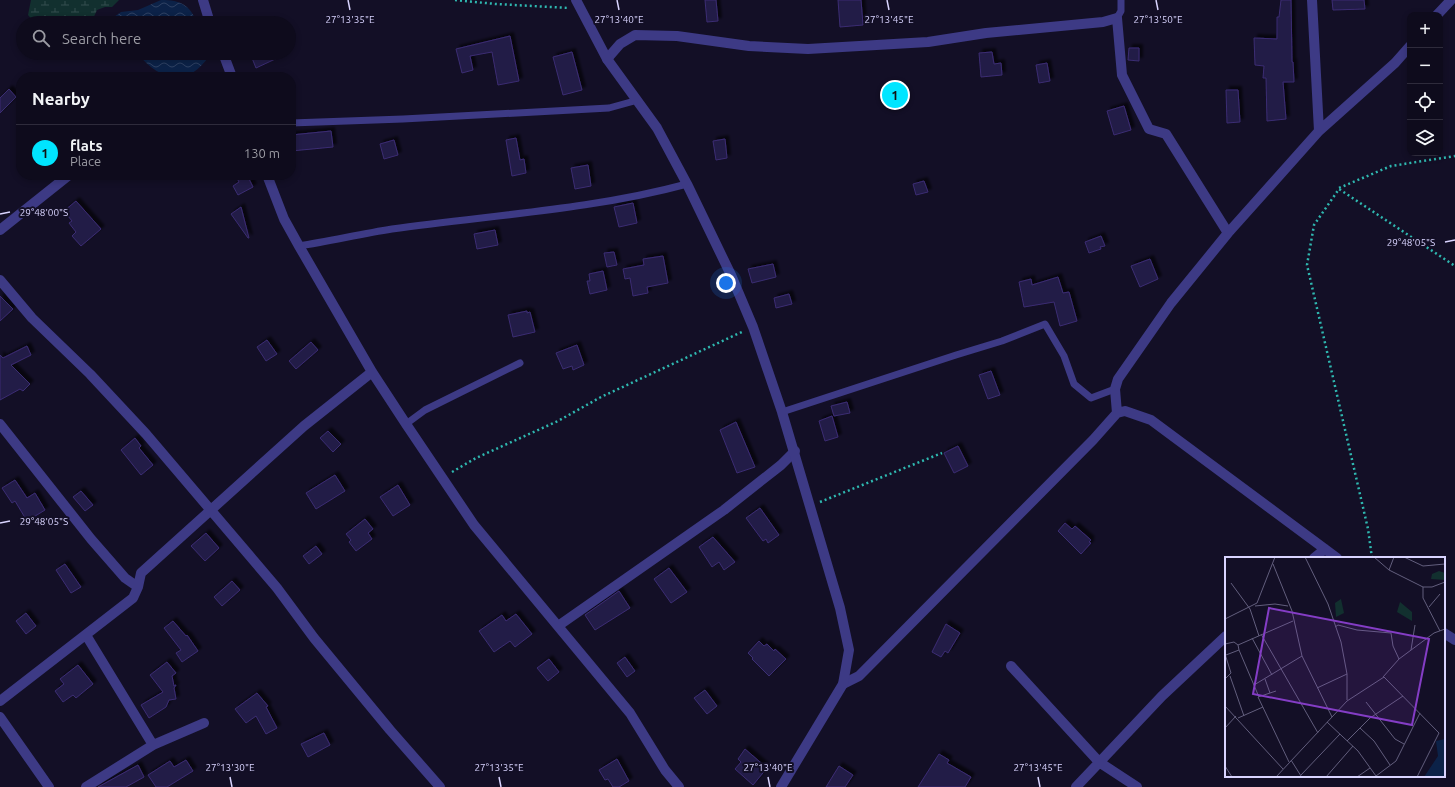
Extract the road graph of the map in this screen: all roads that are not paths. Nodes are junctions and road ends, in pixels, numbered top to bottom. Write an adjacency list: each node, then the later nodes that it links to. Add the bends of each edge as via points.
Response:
1 (203, 0): 7 (street)
2 (1120, 0): 8 (lane, via 1121,11)
3 (1312, 0): 15 (street)
4 (1451, 0): 6 (street)
5 (577, 3): 10 (street)
6 (1440, 12)
7 (208, 16)
8 (1117, 18): 10 (street, via 1103,22 986,33 928,42 808,49 749,46 677,36 636,35 620,44); 20 (street, via 1122,75 1149,128 1166,134)
9 (1408, 48): 15 (street)
10 (607, 58): 13 (street)
11 (225, 60): 12 (street)
12 (228, 72)
13 (638, 100): 14 (lane, via 609,108); 18 (street, via 657,128)
14 (296, 123)
15 (1319, 131): 20 (street)
16 (63, 180): 19 (street)
17 (269, 180): 21 (street, via 284,218)
18 (687, 184): 21 (lane, via 610,200 390,229); 26 (street, via 731,275)
19 (0, 230)
20 (1228, 233): 25 (street, via 1172,303 1118,378)
21 (299, 246): 24 (street)
22 (0, 280): 31 (street, via 32,318 90,374 146,434)
23 (520, 363): 29 (lane, via 425,410)
24 (372, 372): 29 (street); 31 (street, via 304,426)
25 (1115, 388): 26 (lane, via 1091,398 1074,384 1064,356 1045,324 1002,341); 27 (street)
26 (782, 412): 30 (street)
27 (1117, 413): 32 (street, via 1125,412 1151,420); 42 (street, via 1088,446 859,676)
28 (0, 424): 35 (street, via 91,539 125,578)
29 (406, 424): 36 (street, via 474,525)
30 (795, 451): 36 (street, via 724,510); 42 (street, via 840,608 849,650)
31 (210, 509): 35 (street, via 141,573); 50 (street, via 277,588 314,638 390,730)
32 (1325, 549): 33 (street); 34 (street)
33 (1315, 557)
34 (1336, 557)
35 (138, 587): 38 (street, via 133,598)
36 (558, 626): 51 (street, via 630,713 665,770)
37 (1445, 634): 40 (street)
38 (86, 635): 43 (street); 46 (street)
39 (1225, 637): 47 (street, via 1162,696)
40 (1455, 640)
41 (1011, 666): 47 (street)
42 (843, 684): 52 (street)
43 (0, 701)
44 (0, 717): 48 (street)
45 (204, 723): 46 (street)
46 (153, 745): 49 (street)
47 (1099, 762): 53 (street); 54 (street)
48 (49, 787)
49 (86, 787)
50 (440, 787)
51 (679, 787)
52 (780, 787)
53 (1076, 787)
54 (1137, 787)

